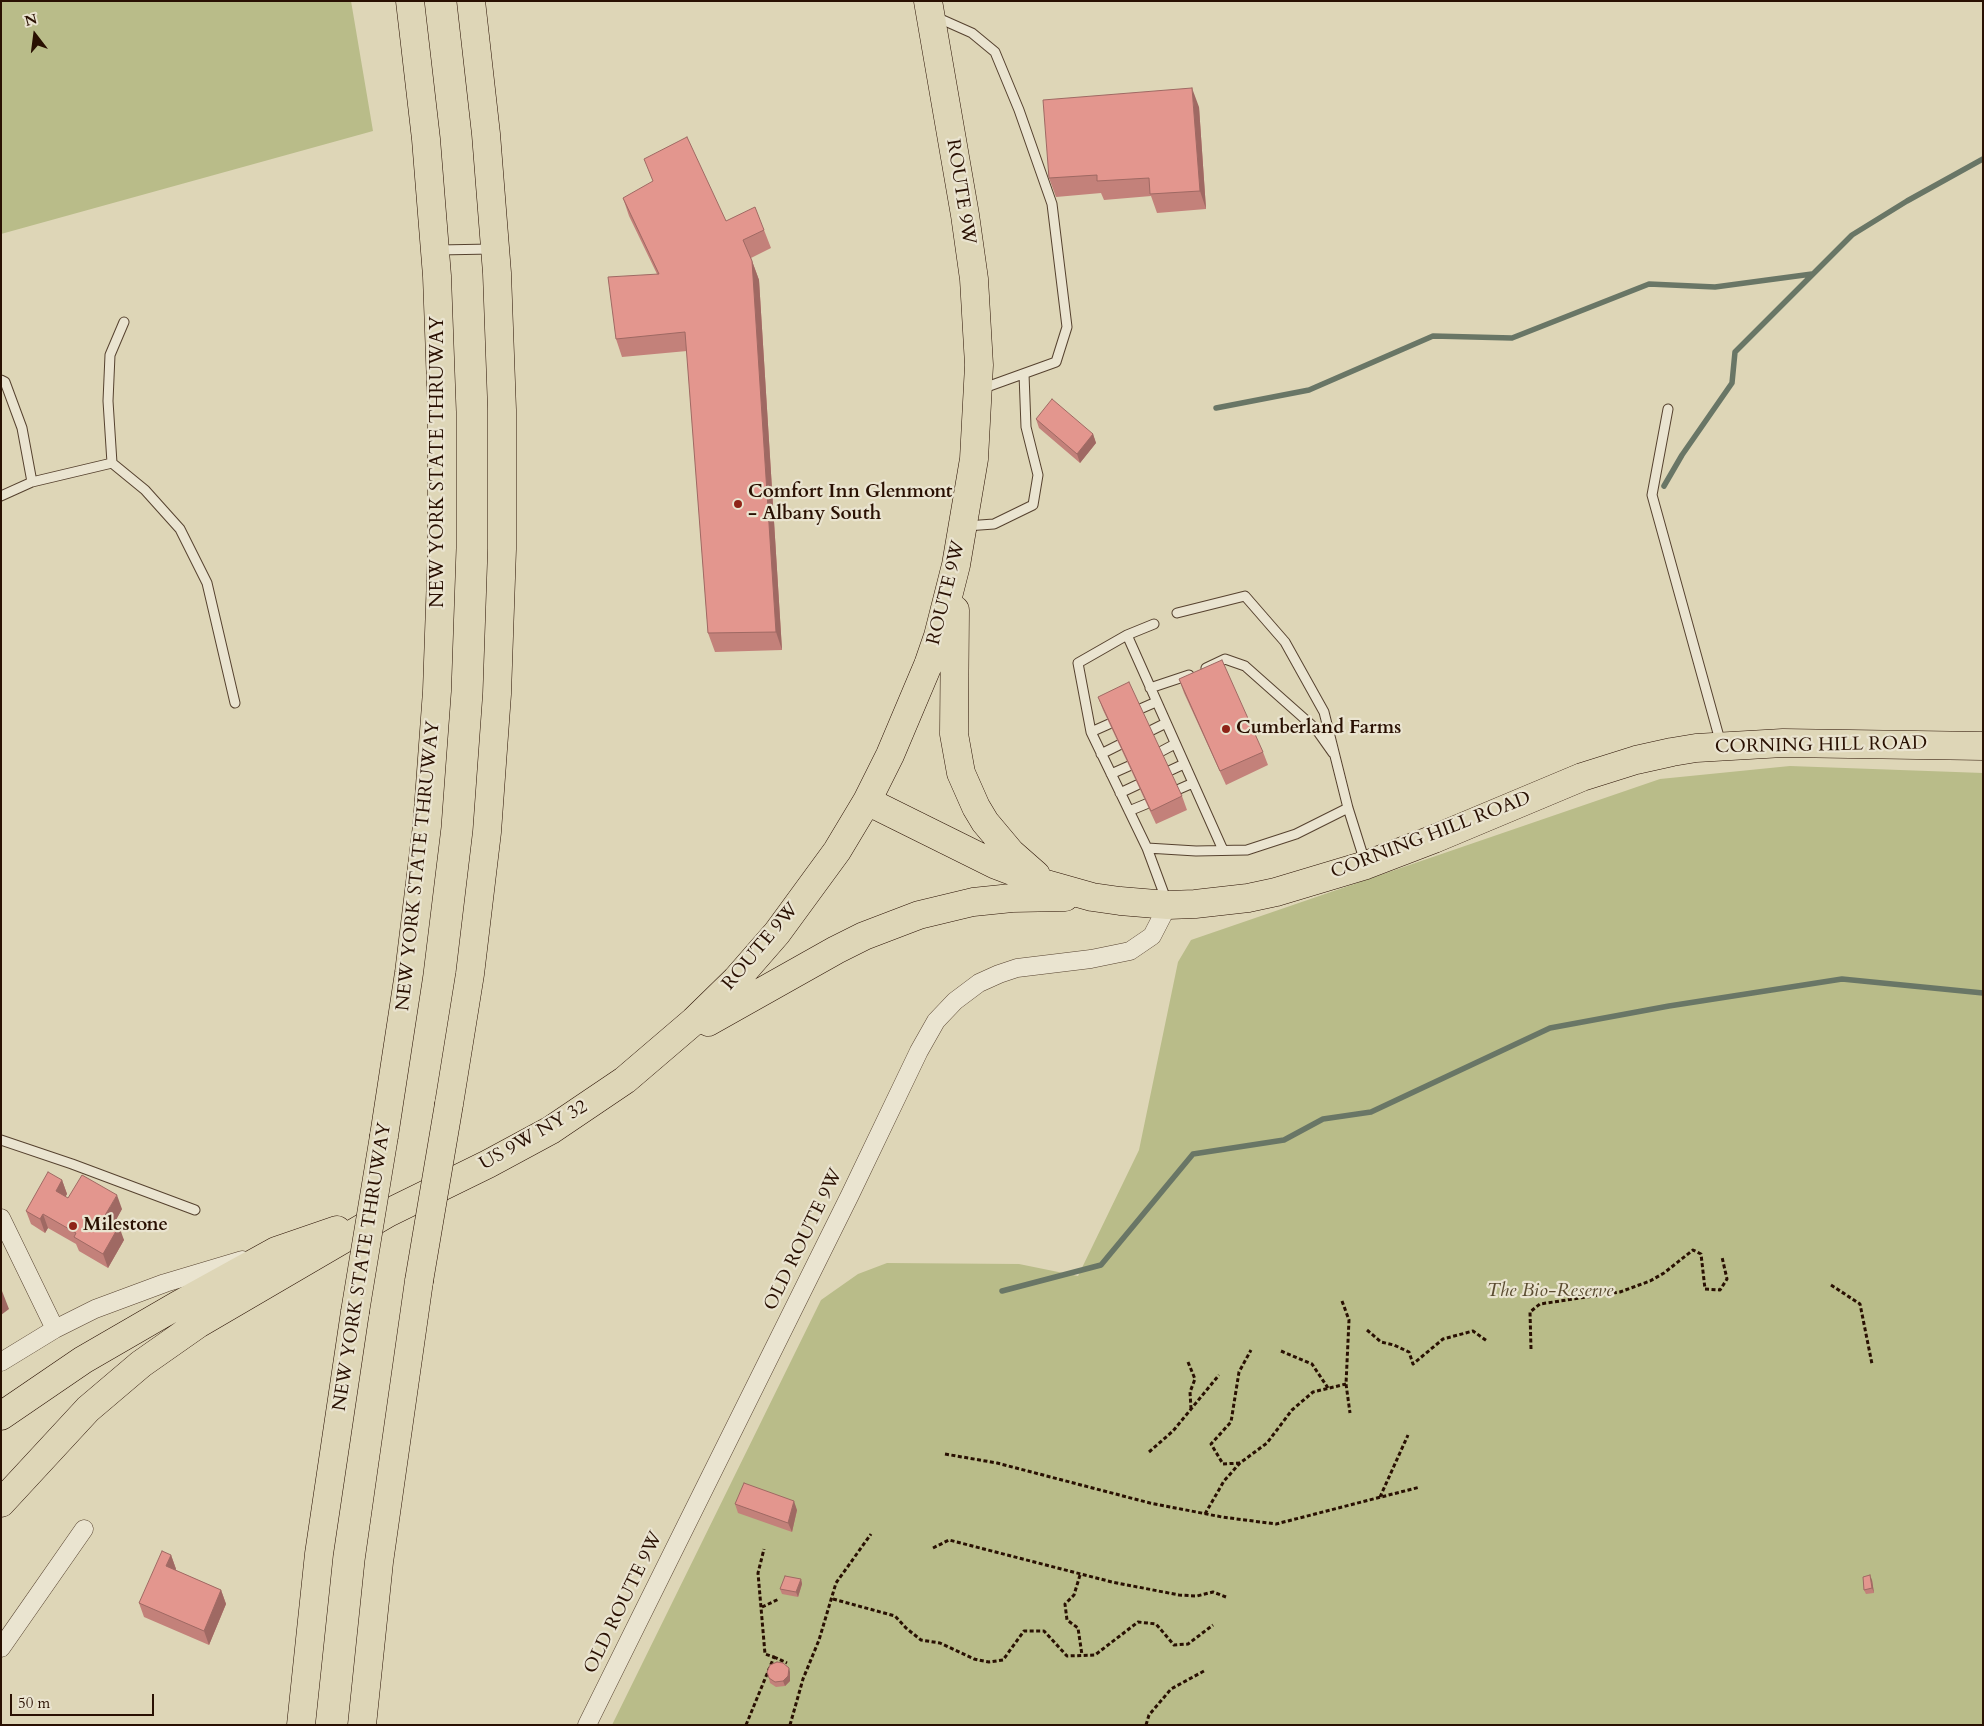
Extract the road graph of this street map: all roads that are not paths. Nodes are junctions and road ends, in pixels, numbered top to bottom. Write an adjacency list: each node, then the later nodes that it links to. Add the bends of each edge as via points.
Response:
1 (410, 1): 5 (main road, NEW YORK STATE THRUWAY)
2 (471, 1): 4 (main road)
3 (929, 8): 7 (lane, via 972,33 995,52 1052,204 1067,327 1056,362); 9 (main road, ROUTE 9W, via 970,249)
4 (496, 248): 5 (lane); 67 (main road, bridge, via 503,483 497,694 487,832 449,1104 381,1542)
5 (435, 250): 66 (main road, NEW YORK STATE THRUWAY, bridge, via 443,483 437,691 428,807 407,990 320,1544)
6 (124, 322): 11 (lane, via 110,355 108,401)
7 (1024, 374): 9 (lane); 14 (lane, via 1026,427 1038,475 1034,505 994,524)
8 (1, 380): 12 (lane, via 5,382 22,428)
9 (979, 390): 14 (main road, ROUTE 9W, via 974,459)
10 (1668, 409): 29 (lane, via 1652,495)
11 (112, 464): 12 (lane); 21 (lane, via 144,490 180,529 208,583)
12 (32, 482): 13 (lane)
13 (1, 496)
14 (964, 526): 15 (main road, ROUTE 9W)
15 (956, 565): 42 (main road, ROUTE 9W, via 928,665 894,748); 49 (main road, via 954,734 962,773 985,822 1011,852)
16 (1177, 613): 33 (lane, via 1245,596 1285,642 1324,712)
17 (1154, 624): 18 (lane)
18 (1127, 636): 19 (lane); 26 (lane, via 1078,663)
19 (1150, 688): 20 (lane); 33 (lane, via 1183,678 1225,659 1246,666 1316,729)
20 (1156, 702): 22 (lane); 23 (lane)
21 (235, 703)
22 (1140, 709)
23 (1166, 723): 25 (lane); 27 (lane)
24 (1109, 724): 26 (lane)
25 (1150, 731)
26 (1091, 732): 32 (lane)
27 (1175, 744): 31 (lane); 34 (lane)
28 (1119, 746): 32 (lane)
29 (1722, 746): 30 (main road, CORNING HILL ROAD); 48 (main road, CORNING HILL ROAD, via 1672,752 1590,774)
30 (1983, 746)
31 (1160, 752)
32 (1101, 754): 37 (lane)
33 (1336, 758): 44 (lane)
34 (1184, 764): 36 (lane); 38 (lane)
35 (1129, 766): 37 (lane)
36 (1169, 771)
37 (1111, 774): 41 (lane)
38 (1193, 783): 40 (lane); 47 (lane)
39 (1137, 785): 41 (lane)
40 (1177, 790)
41 (1120, 792): 45 (lane)
42 (866, 801): 49 (main road, CORNING HILL ROAD, via 996,865); 52 (main road, ROUTE 9W, via 833,857 777,933 723,993)
43 (1146, 804): 45 (lane)
44 (1348, 808): 47 (lane, via 1296,834 1247,850); 48 (lane)
45 (1129, 811): 46 (lane)
46 (1147, 848): 47 (lane); 51 (lane)
47 (1223, 850)
48 (1366, 865): 51 (main road, CORNING HILL ROAD, via 1248,898)
49 (1046, 884): 50 (main road, CORNING HILL ROAD)
50 (1092, 897): 51 (main road, CORNING HILL ROAD); 52 (main road, via 973,902 920,916 836,950)
51 (1168, 905): 68 (street, OLD ROUTE 9W, via 1152,936 1130,951 1017,968 999,974 979,983 936,1021)
52 (670, 1043): 55 (main road, US 9W NY 32, via 625,1080 551,1130)
53 (1, 1140): 54 (lane)
54 (195, 1210)
55 (388, 1213): 57 (main road); 60 (main road, via 198,1324 141,1364)
56 (1, 1218): 58 (street)
57 (276, 1251): 58 (street, via 140,1292); 61 (main road, via 114,1341)
58 (55, 1329): 59 (street)
59 (1, 1362)
60 (88, 1409): 62 (main road); 63 (main road)
61 (1, 1416)
62 (1, 1477)
63 (1, 1503)
64 (84, 1529): 65 (street)
65 (1, 1648)
66 (301, 1725)
67 (362, 1725)
68 (587, 1725)

